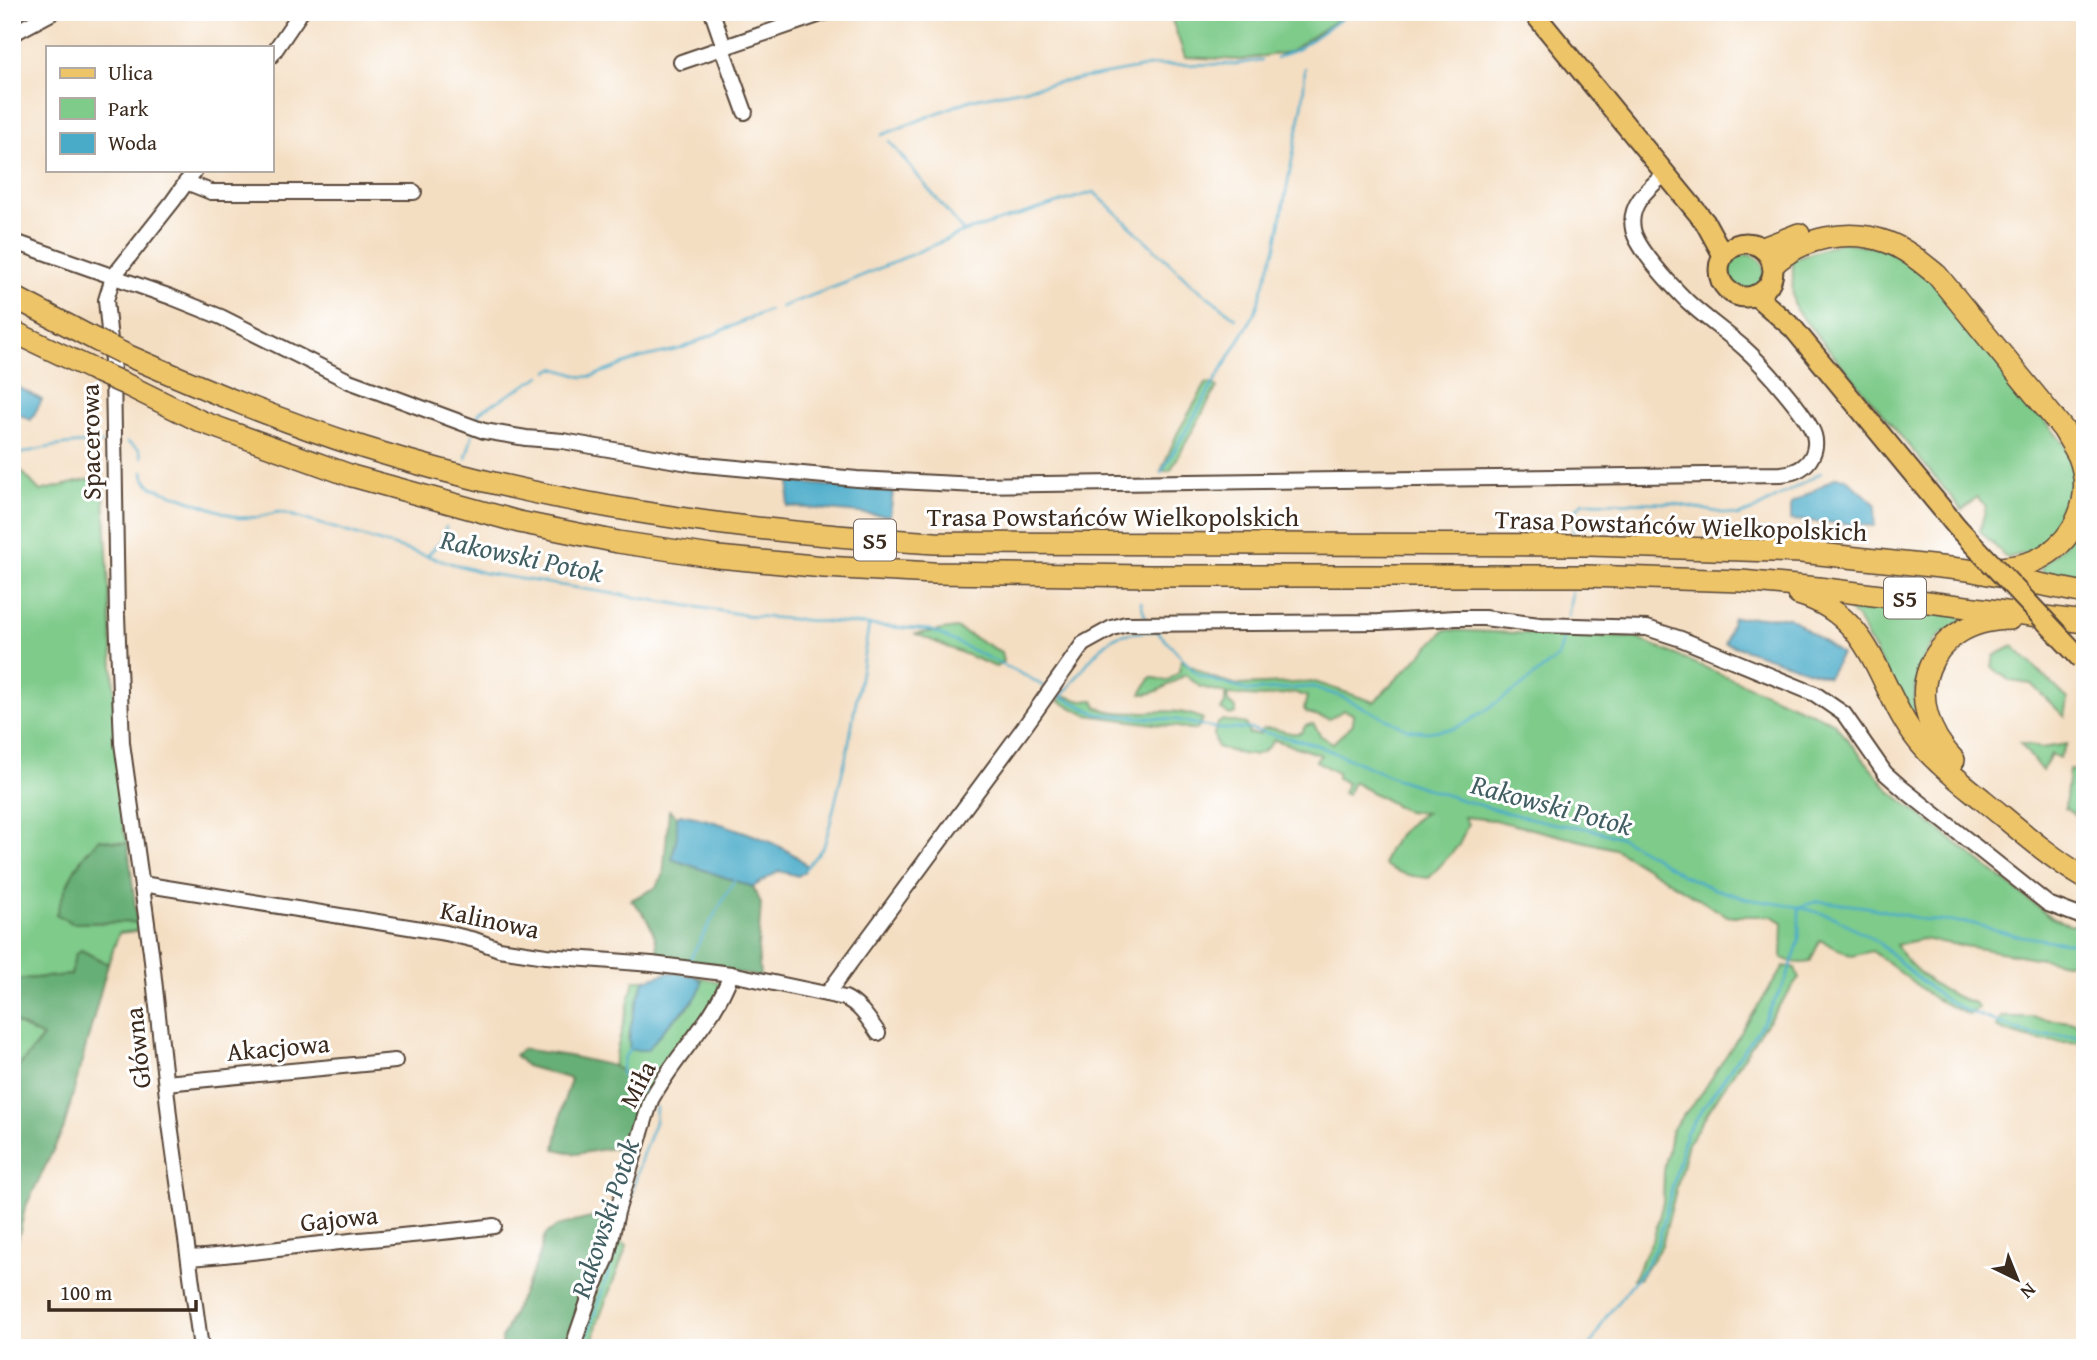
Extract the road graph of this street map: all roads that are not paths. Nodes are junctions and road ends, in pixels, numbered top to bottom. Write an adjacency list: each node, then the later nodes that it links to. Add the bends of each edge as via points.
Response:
1 (53, 12): 6 (street)
2 (301, 12): 8 (street)
3 (712, 12): 7 (street)
4 (827, 12): 7 (street)
5 (1533, 12): 11 (main road)
6 (12, 34)
7 (723, 48): 9 (street); 10 (street)
8 (273, 53)
9 (681, 62)
10 (745, 112)
11 (1666, 173): 15 (main road); 17 (street, via 1635,207 1632,225 1636,238 1684,299 1750,353 1803,417 1814,435 1815,448 1799,470 1781,474 977,485 694,464 468,427 349,381 221,317)
12 (191, 176): 13 (street, via 211,192); 17 (street, Spacerowa)
13 (414, 192)
14 (12, 241): 17 (street)
15 (1730, 249): 16 (main road, via 1747,243); 16 (main road, via 1718,273 1725,288 1740,297)
16 (1765, 273): 20 (highway, via 1819,227 1849,223 1880,226 1904,235 1944,266); 21 (highway, via 1786,254 1832,236 1859,235 1914,256 1944,284 2063,429 2084,477 2083,500 2072,530 2063,542 2034,561 2016,567); 25 (main road, bridge, via 1793,328 1957,527)
17 (113, 277): 26 (street, Spacerowa, via 106,300 114,398)
18 (12, 296): 21 (highway, Trasa Powstańców Wielkopolskich / S5, bridge, via 96,341 219,395 363,447 523,490 724,525 934,543 1589,545 1788,551)
19 (12, 331): 22 (highway, Trasa Powstańców Wielkopolskich / S5, bridge, via 202,422 376,483 519,522 718,557 933,573)
20 (2085, 441)
21 (1968, 570): 23 (highway, Trasa Powstańców Wielkopolskich / S5)
22 (1741, 581): 24 (highway, Trasa Powstańców Wielkopolskich / S5); 28 (highway, via 1821,602 1854,628 1913,733 1931,756 2040,847)
23 (2085, 593)
24 (2077, 620): 27 (highway, via 2001,619 1963,630 1936,655 1923,695 1932,733 1951,758)
25 (2083, 661)
26 (122, 743): 29 (street, Główna)
27 (2085, 863)
28 (2085, 878)
29 (142, 884): 31 (street, Kalinowa, via 446,933 499,949); 35 (street, Główna)
30 (2085, 918): 32 (street, via 2048,904 1902,788 1833,705 1661,632 1484,618 1126,624 1083,644)
31 (731, 974): 32 (street, Kalinowa); 39 (street, Miła, via 706,1025 651,1100 607,1258)
32 (827, 994): 33 (street, Kalinowa, via 853,1002)
33 (878, 1033)
34 (395, 1060): 35 (street, Akacjowa)
35 (166, 1083): 37 (street, Główna)
36 (495, 1226): 37 (street, Gajowa)
37 (189, 1258): 38 (street, Główna)
38 (201, 1348)
39 (575, 1348)

